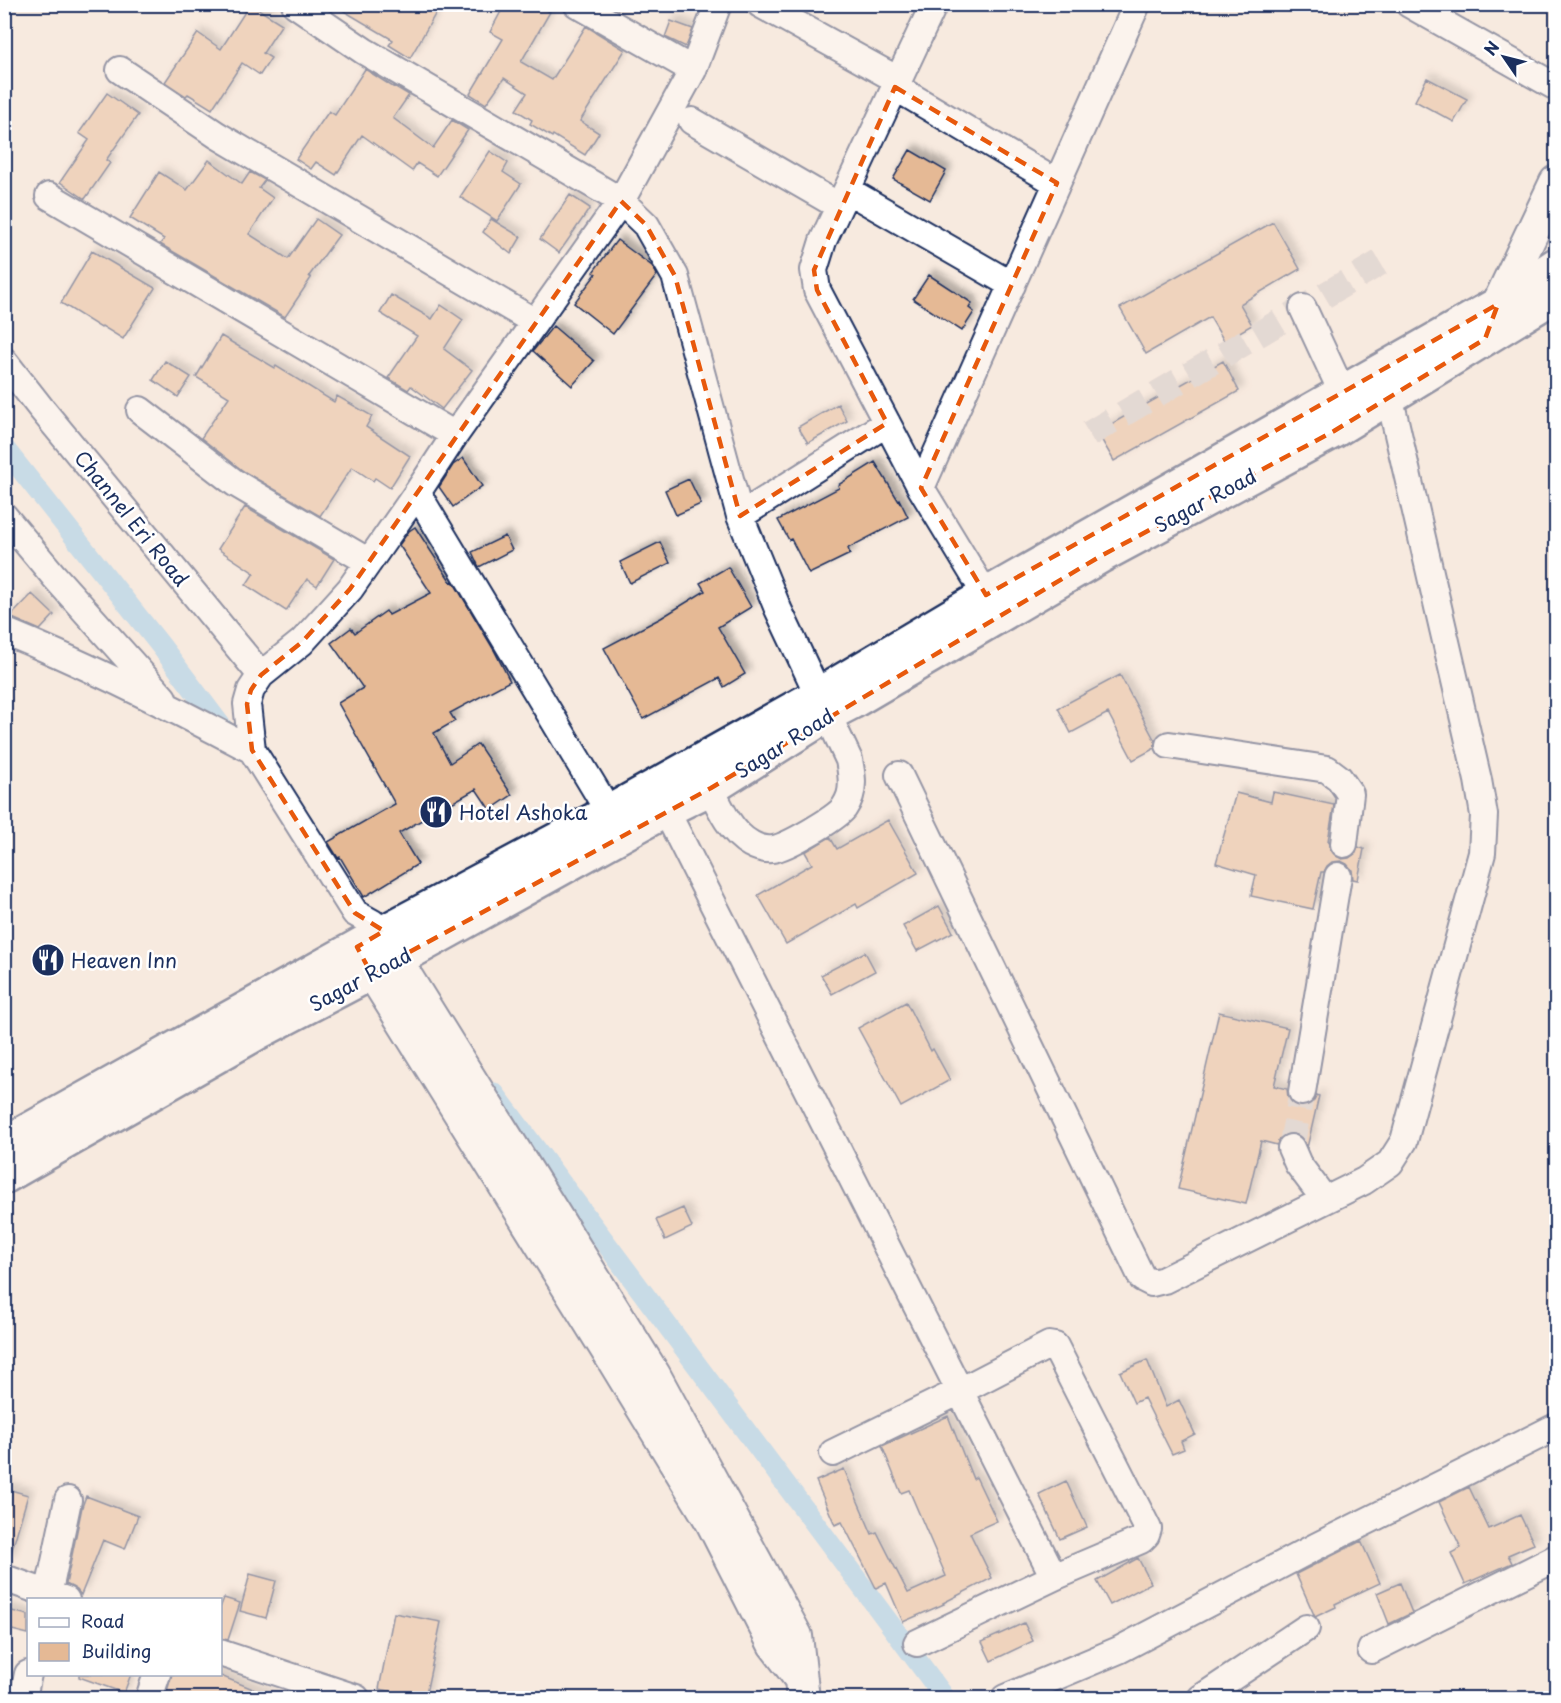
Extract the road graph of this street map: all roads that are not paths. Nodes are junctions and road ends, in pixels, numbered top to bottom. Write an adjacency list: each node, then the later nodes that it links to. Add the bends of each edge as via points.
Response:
1 (295, 4): 17 (street, via 364,51)
2 (577, 4): 9 (street)
3 (718, 4): 9 (street)
4 (760, 4): 10 (street)
5 (934, 4): 10 (street)
6 (1137, 4): 14 (street)
7 (1409, 4): 11 (street)
8 (120, 70): 23 (street, via 217,135)
9 (693, 70): 17 (street)
10 (897, 83): 14 (street); 16 (street)
11 (1557, 87)
12 (692, 120): 16 (street)
13 (1557, 182): 21 (main road)
14 (1058, 183): 19 (street)
15 (49, 196): 30 (street)
16 (843, 198): 19 (street); 29 (street, via 814,270 816,290)
17 (621, 201): 23 (street); 34 (street, via 646,225 675,276)
18 (1557, 265): 21 (highway, Sagar Road)
19 (1012, 285): 31 (street)
20 (1557, 295): 24 (highway, Sagar Road)
21 (1498, 304): 24 (main road); 26 (highway, Sagar Road)
22 (1303, 308): 26 (street)
23 (535, 322): 30 (street)
24 (1485, 339): 27 (highway, Sagar Road)
25 (4, 361): 38 (street, Channel Eri Road)
26 (1342, 392): 36 (highway, Sagar Road)
27 (1389, 396): 39 (highway, Sagar Road, via 1334,431 1099,557 852,702); 54 (street, via 1478,780 1484,815 1482,854 1404,1141 1390,1163)
28 (140, 410): 35 (street, via 235,483)
29 (887, 423): 31 (street); 34 (street)
30 (455, 435): 32 (street)
31 (921, 488): 36 (street)
32 (417, 493): 35 (street); 46 (street)
33 (4, 516): 40 (street)
34 (740, 516): 39 (street)
35 (369, 562): 38 (street, via 302,642)
36 (986, 595): 39 (highway, Sagar Road)
37 (4, 631): 40 (street)
38 (261, 675): 42 (street, via 247,704)
39 (822, 705): 43 (highway, Sagar Road); 43 (street, via 849,760 850,796 835,816 790,843 762,849 740,837)
40 (172, 707): 42 (street)
41 (1169, 745): 47 (street, via 1327,769 1350,794)
42 (252, 750): 49 (street)
43 (704, 775): 45 (highway, Sagar Road)
44 (899, 775): 54 (street, via 1143,1278 1152,1282 1164,1280)
45 (660, 798): 46 (highway, Sagar Road); 49 (highway, Sagar Road); 55 (street)
46 (609, 812): 49 (highway, Sagar Road)
47 (1344, 844)
48 (1338, 876): 50 (street)
49 (372, 946): 51 (highway, Sagar Road); 53 (highway, Sagar Road, via 257,1033); 69 (main road, via 654,1375 796,1636)
50 (1302, 1092)
51 (4, 1144)
52 (1291, 1148): 54 (street)
53 (4, 1177)
54 (1325, 1200)
55 (960, 1391): 57 (street); 60 (street); 60 (street, via 1049,1345 1055,1346 1060,1354 1148,1529 1141,1540)
56 (1557, 1427): 73 (street, via 1119,1650)
57 (833, 1453)
58 (68, 1500): 62 (street)
59 (1557, 1558): 65 (street)
60 (1054, 1577): 64 (street)
61 (4, 1578): 62 (street)
62 (54, 1597)
63 (1306, 1628): 74 (street)
64 (917, 1643)
65 (1371, 1650)
66 (222, 1654): 72 (street)
67 (28, 1676): 70 (street)
68 (156, 1676): 71 (street)
69 (801, 1688)
70 (23, 1698)
71 (149, 1698)
72 (356, 1698)
73 (1005, 1698)
74 (1201, 1698)

